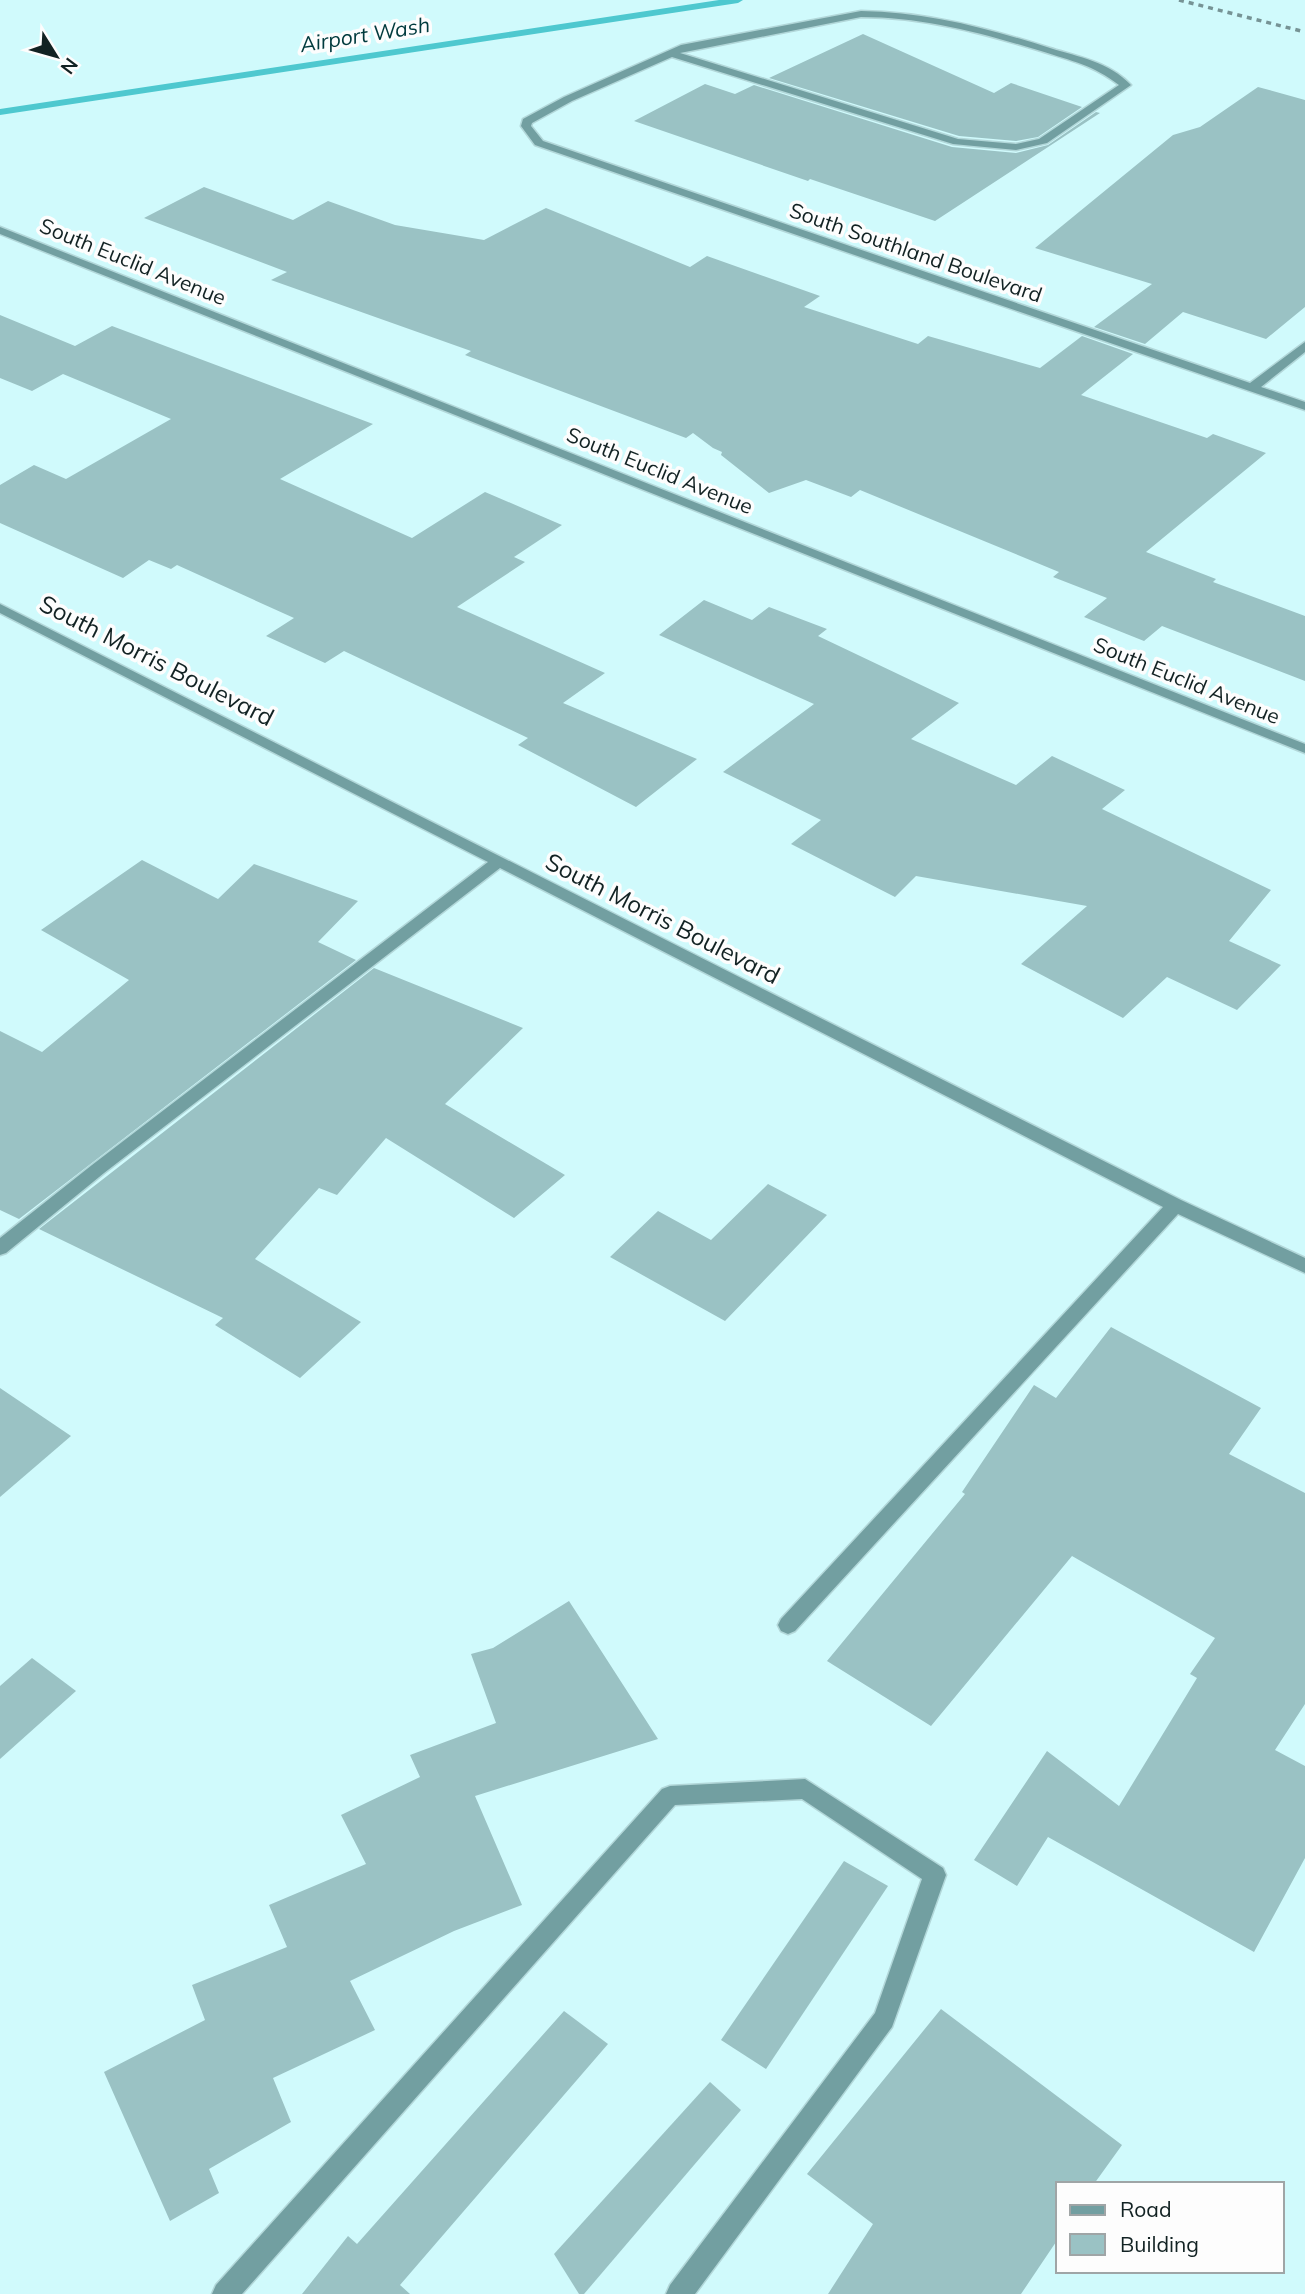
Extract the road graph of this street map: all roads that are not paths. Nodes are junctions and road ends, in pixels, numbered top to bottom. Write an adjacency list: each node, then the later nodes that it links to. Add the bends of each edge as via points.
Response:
1 (671, 53): 1 (street, via 861,14 905,14 1102,67 1126,85 1043,141 1016,147 957,142); 4 (street, South Southland Boulevard, via 527,121 526,126 539,143)
2 (0, 230): 7 (street, South Euclid Avenue)
3 (1305, 346): 4 (street)
4 (1252, 387): 5 (street, South Southland Boulevard)
5 (1305, 405)
6 (0, 608): 8 (street, South Morris Boulevard)
7 (1305, 749)
8 (499, 862): 9 (street, South Morris Boulevard); 10 (street)
9 (1175, 1205): 11 (street, South Morris Boulevard); 12 (street)
10 (0, 1248)
11 (1305, 1266)
12 (788, 1625)
13 (225, 2294): 14 (street, via 670,1796 805,1789 935,1875 884,2019)
14 (679, 2294)

